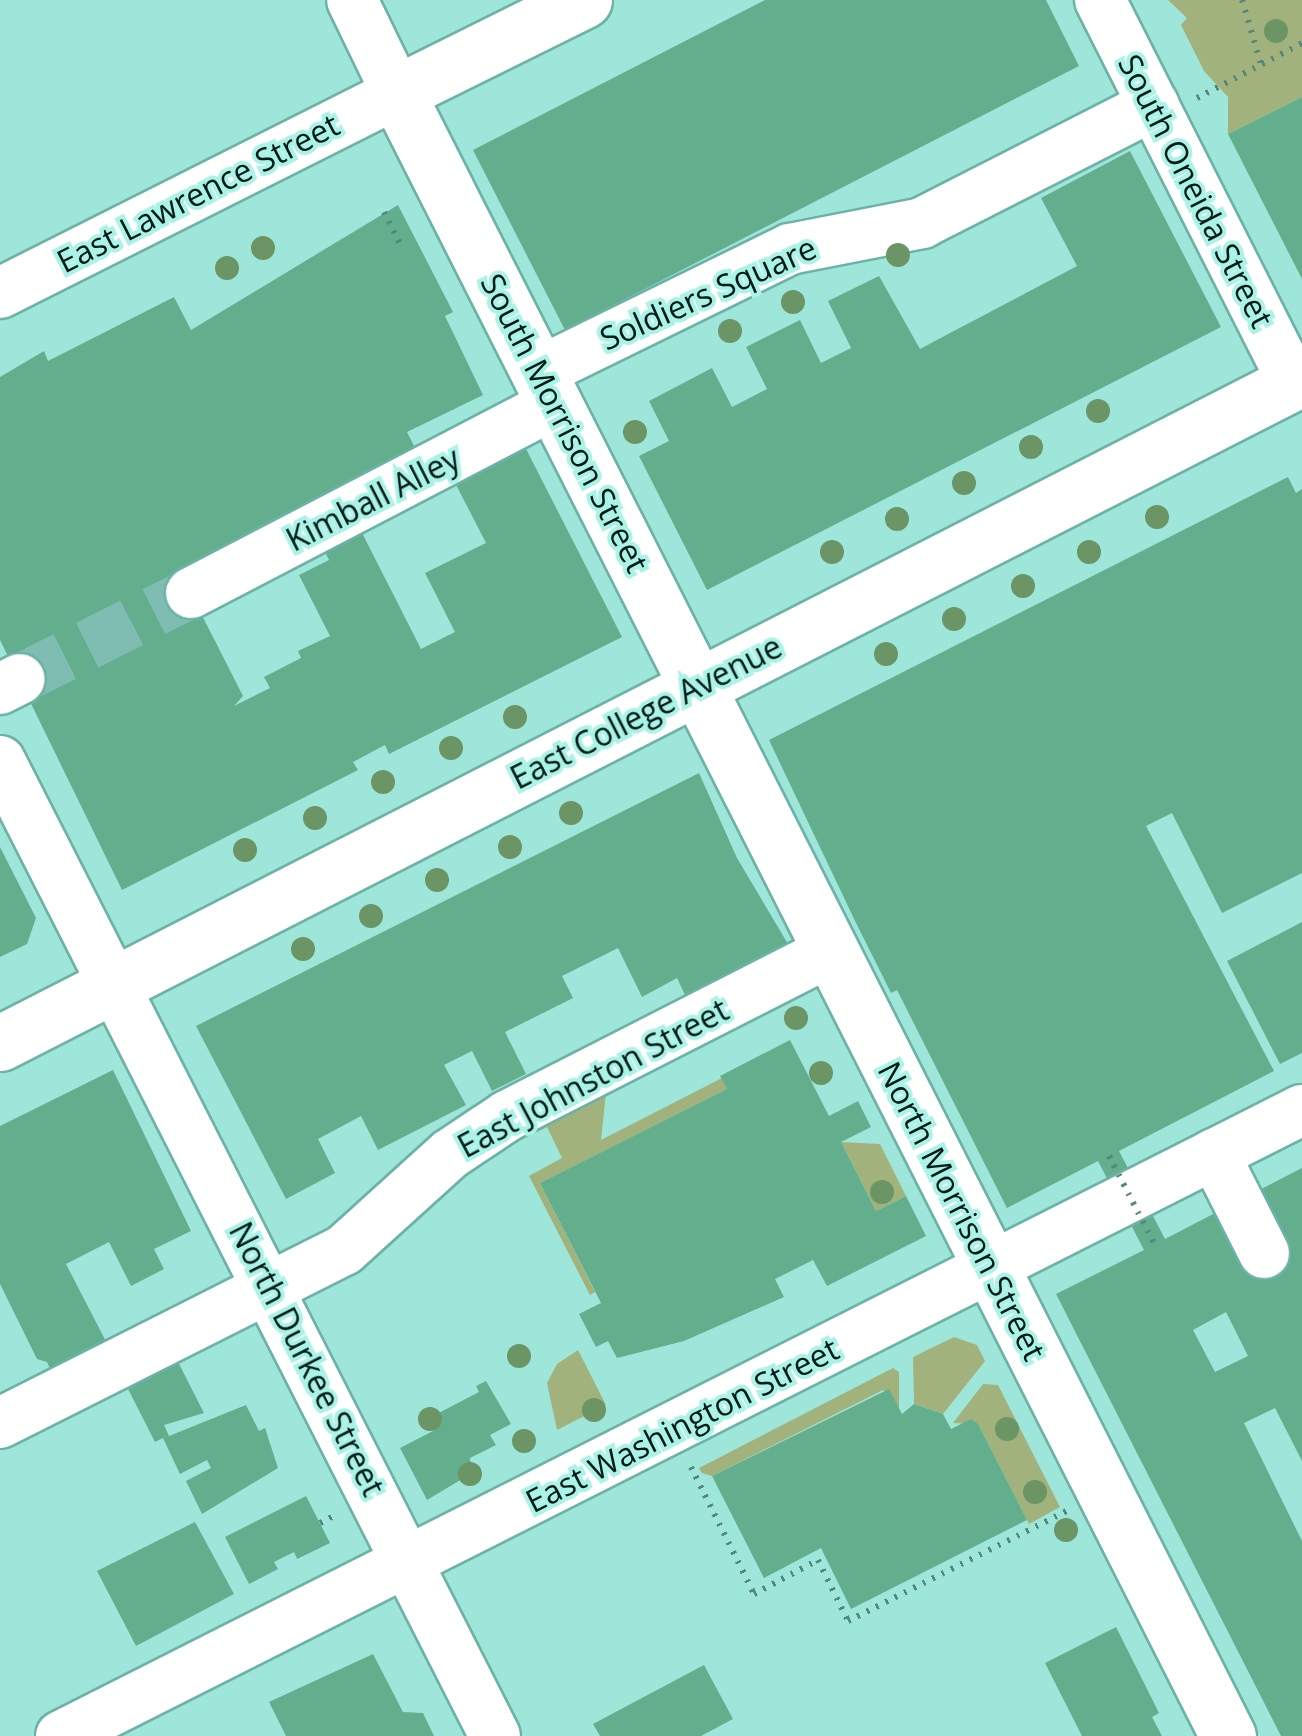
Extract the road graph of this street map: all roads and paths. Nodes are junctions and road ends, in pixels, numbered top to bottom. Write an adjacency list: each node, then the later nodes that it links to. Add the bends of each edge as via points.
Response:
1 (352, 0): 7 (street)
2 (584, 0): 7 (main road, East Lawrence Street)
3 (1100, 0): 8 (street, South Oneida Street)
4 (1242, 0): 6 (path)
5 (1302, 43): 6 (path)
6 (1261, 64): 8 (path)
7 (397, 93): 11 (street, East Lawrence Street); 13 (main road, South Morrison Street)
8 (1176, 102): 12 (street, South Oneida Street); 13 (street, Soldiers Square, via 922,223 790,248)
9 (384, 212): 10 (path)
10 (402, 248)
11 (0, 293)
12 (1298, 380): 15 (main road, East College Avenue)
13 (546, 388): 14 (street, Kimball Alley); 15 (main road, South Morrison Street)
14 (191, 593)
15 (696, 686): 17 (main road, North Morrison Street); 18 (main road, East College Avenue)
16 (0, 761): 18 (street, North Durkee Street)
17 (832, 951): 25 (main road, North Morrison Street); 26 (street, East Johnston Street, via 506,1116 450,1154 344,1250)
18 (116, 983): 19 (main road, East College Avenue); 26 (street, North Durkee Street)
19 (0, 1043)
20 (1302, 1110): 21 (street, East Washington Street)
21 (1214, 1154): 24 (street); 25 (street, East Washington Street)
22 (1109, 1156): 23 (path, bridge)
23 (1154, 1245)
24 (1264, 1253)
25 (991, 1268): 30 (street, East Washington Street); 33 (main road, North Morrison Street)
26 (272, 1288): 27 (street, East Johnston Street); 30 (street, North Durkee Street)
27 (0, 1423)
28 (691, 1467): 29 (path, via 754,1594 818,1560 848,1621)
29 (1070, 1510)
30 (408, 1563): 31 (street, East Washington Street); 32 (street, North Durkee Street)
31 (61, 1736)
32 (494, 1736)
33 (1228, 1736)

